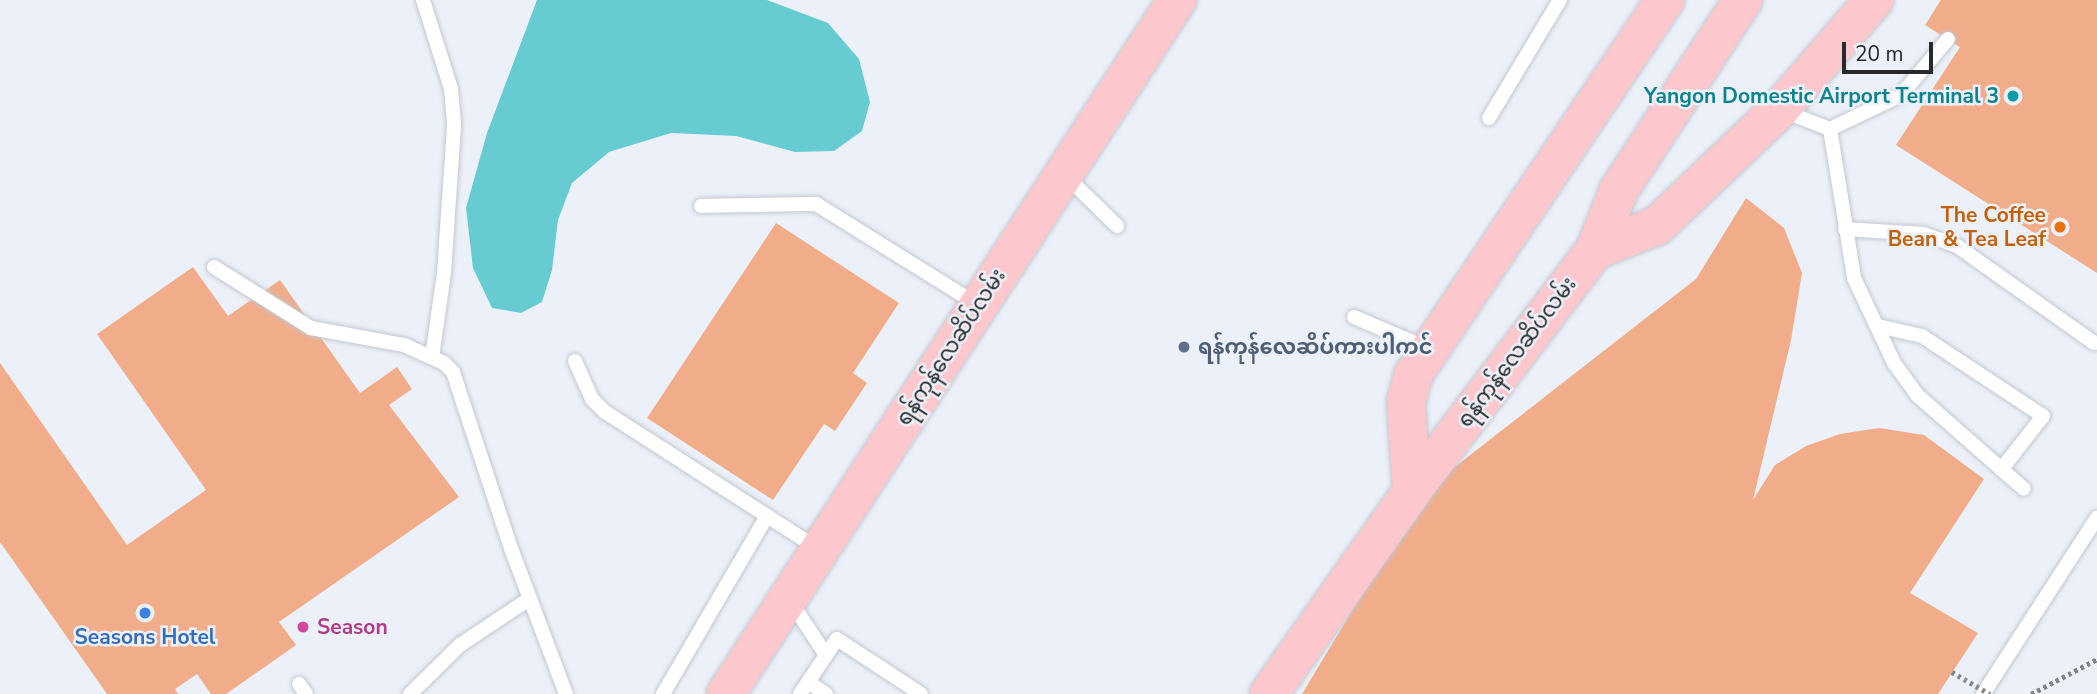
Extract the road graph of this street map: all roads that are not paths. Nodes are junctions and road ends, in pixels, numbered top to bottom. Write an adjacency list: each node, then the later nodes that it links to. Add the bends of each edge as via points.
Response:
1 (423, 0): 22 (lane, via 450,89 454,126 444,273)
2 (1177, 0): 11 (main road, ရန်ကုန်လေဆိပ်လမ်း)
3 (1560, 0): 9 (lane)
4 (1665, 0): 21 (main road)
5 (1743, 0): 15 (main road, ရန်ကုန်လေဆိပ်လမ်း, via 1619,190)
6 (1874, 0): 8 (main road)
7 (1948, 39): 10 (lane, via 1901,95)
8 (1780, 109): 10 (lane); 15 (main road, via 1658,225)
9 (1489, 118)
10 (1830, 129): 14 (lane)
11 (1064, 174): 13 (lane); 17 (main road, ရန်ကုန်လေဆိပ်လမ်း)
12 (701, 206): 17 (lane, via 816,204)
13 (1117, 226)
14 (1845, 229): 19 (lane, via 1854,278); 20 (lane, via 1924,234 1957,246)
15 (1595, 250): 26 (main road, ရန်ကုန်လေဆိပ်လမ်း)
16 (214, 267): 22 (lane, via 311,328 404,345)
17 (979, 305): 29 (main road, ရန်ကုန်လေဆိပ်လမ်း)
18 (1354, 317): 21 (lane)
19 (1878, 326): 24 (lane, via 1894,363 1917,395); 24 (lane, via 1923,336 2043,416)
20 (2094, 343)
21 (1430, 349): 26 (main road, via 1413,375 1406,402)
22 (432, 357): 31 (lane, via 444,363 458,382)
23 (575, 360): 27 (lane, via 592,399 605,412)
24 (2001, 470): 25 (lane)
25 (2024, 489)
26 (1412, 491): 40 (main road, ရန်ကုန်လေဆိပ်လမ်း)
27 (766, 516): 29 (lane); 36 (lane)
28 (2097, 518): 41 (lane)
29 (818, 550): 30 (main road, ရန်ကုန်လေဆိပ်လမ်း)
30 (788, 597): 32 (lane); 37 (main road, ရန်ကုန်လေဆိပ်လမ်း)
31 (529, 599): 34 (lane, via 460,645); 35 (lane)
32 (826, 655): 33 (lane); 39 (lane, via 837,639)
33 (804, 688): 38 (lane)
34 (410, 694)
35 (566, 694)
36 (663, 694)
37 (726, 694)
38 (827, 694)
39 (921, 694)
40 (1269, 694)
41 (1983, 694)

